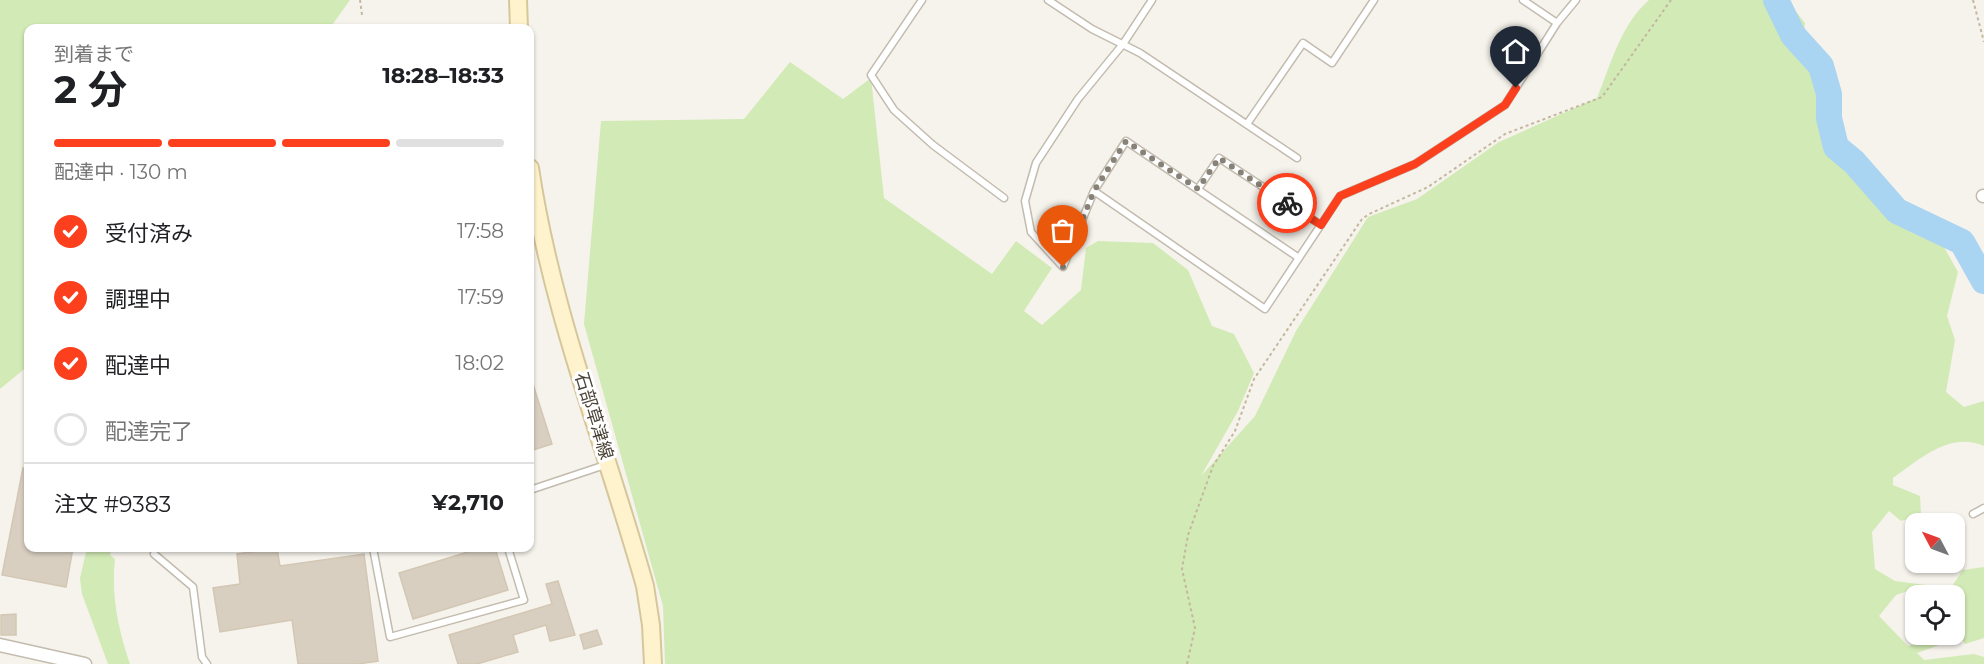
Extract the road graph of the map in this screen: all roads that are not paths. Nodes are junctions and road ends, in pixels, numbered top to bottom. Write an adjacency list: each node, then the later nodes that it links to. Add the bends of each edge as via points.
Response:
1 (518, 0): 9 (main road)
2 (922, 0): 16 (lane, via 871,75 894,110)
3 (1048, 0): 10 (lane)
4 (1152, 0): 10 (lane)
5 (1374, 0): 11 (lane, via 1332,63 1303,43)
6 (1523, 0): 8 (lane)
7 (1576, 0): 8 (lane)
8 (1557, 23): 17 (lane, via 1505,105 1415,164 1340,196)
9 (519, 24)
10 (1123, 44): 11 (lane); 14 (lane, via 1078,99 1036,163 1025,201 1031,232 1063,267)
11 (1247, 124): 12 (lane)
12 (1297, 158)
13 (1198, 189): 14 (lane, via 1126,141); 17 (lane, via 1219,158); 18 (lane)
14 (1094, 191): 18 (lane, via 1265,309)
15 (534, 196): 19 (main road, 石部草津線, via 555,295)
16 (1004, 198)
17 (1321, 225): 18 (lane)
18 (1299, 258)
19 (608, 464): 20 (lane); 29 (main road, 石部草津線, via 645,586)
20 (534, 489)
21 (1984, 508): 22 (lane)
22 (1973, 514)
23 (371, 552): 24 (lane, via 390,637 524,600)
24 (509, 552)
25 (154, 554): 28 (lane, via 194,587 202,657)
26 (0, 645): 27 (street)
27 (85, 664)
28 (207, 664)
29 (653, 664)

